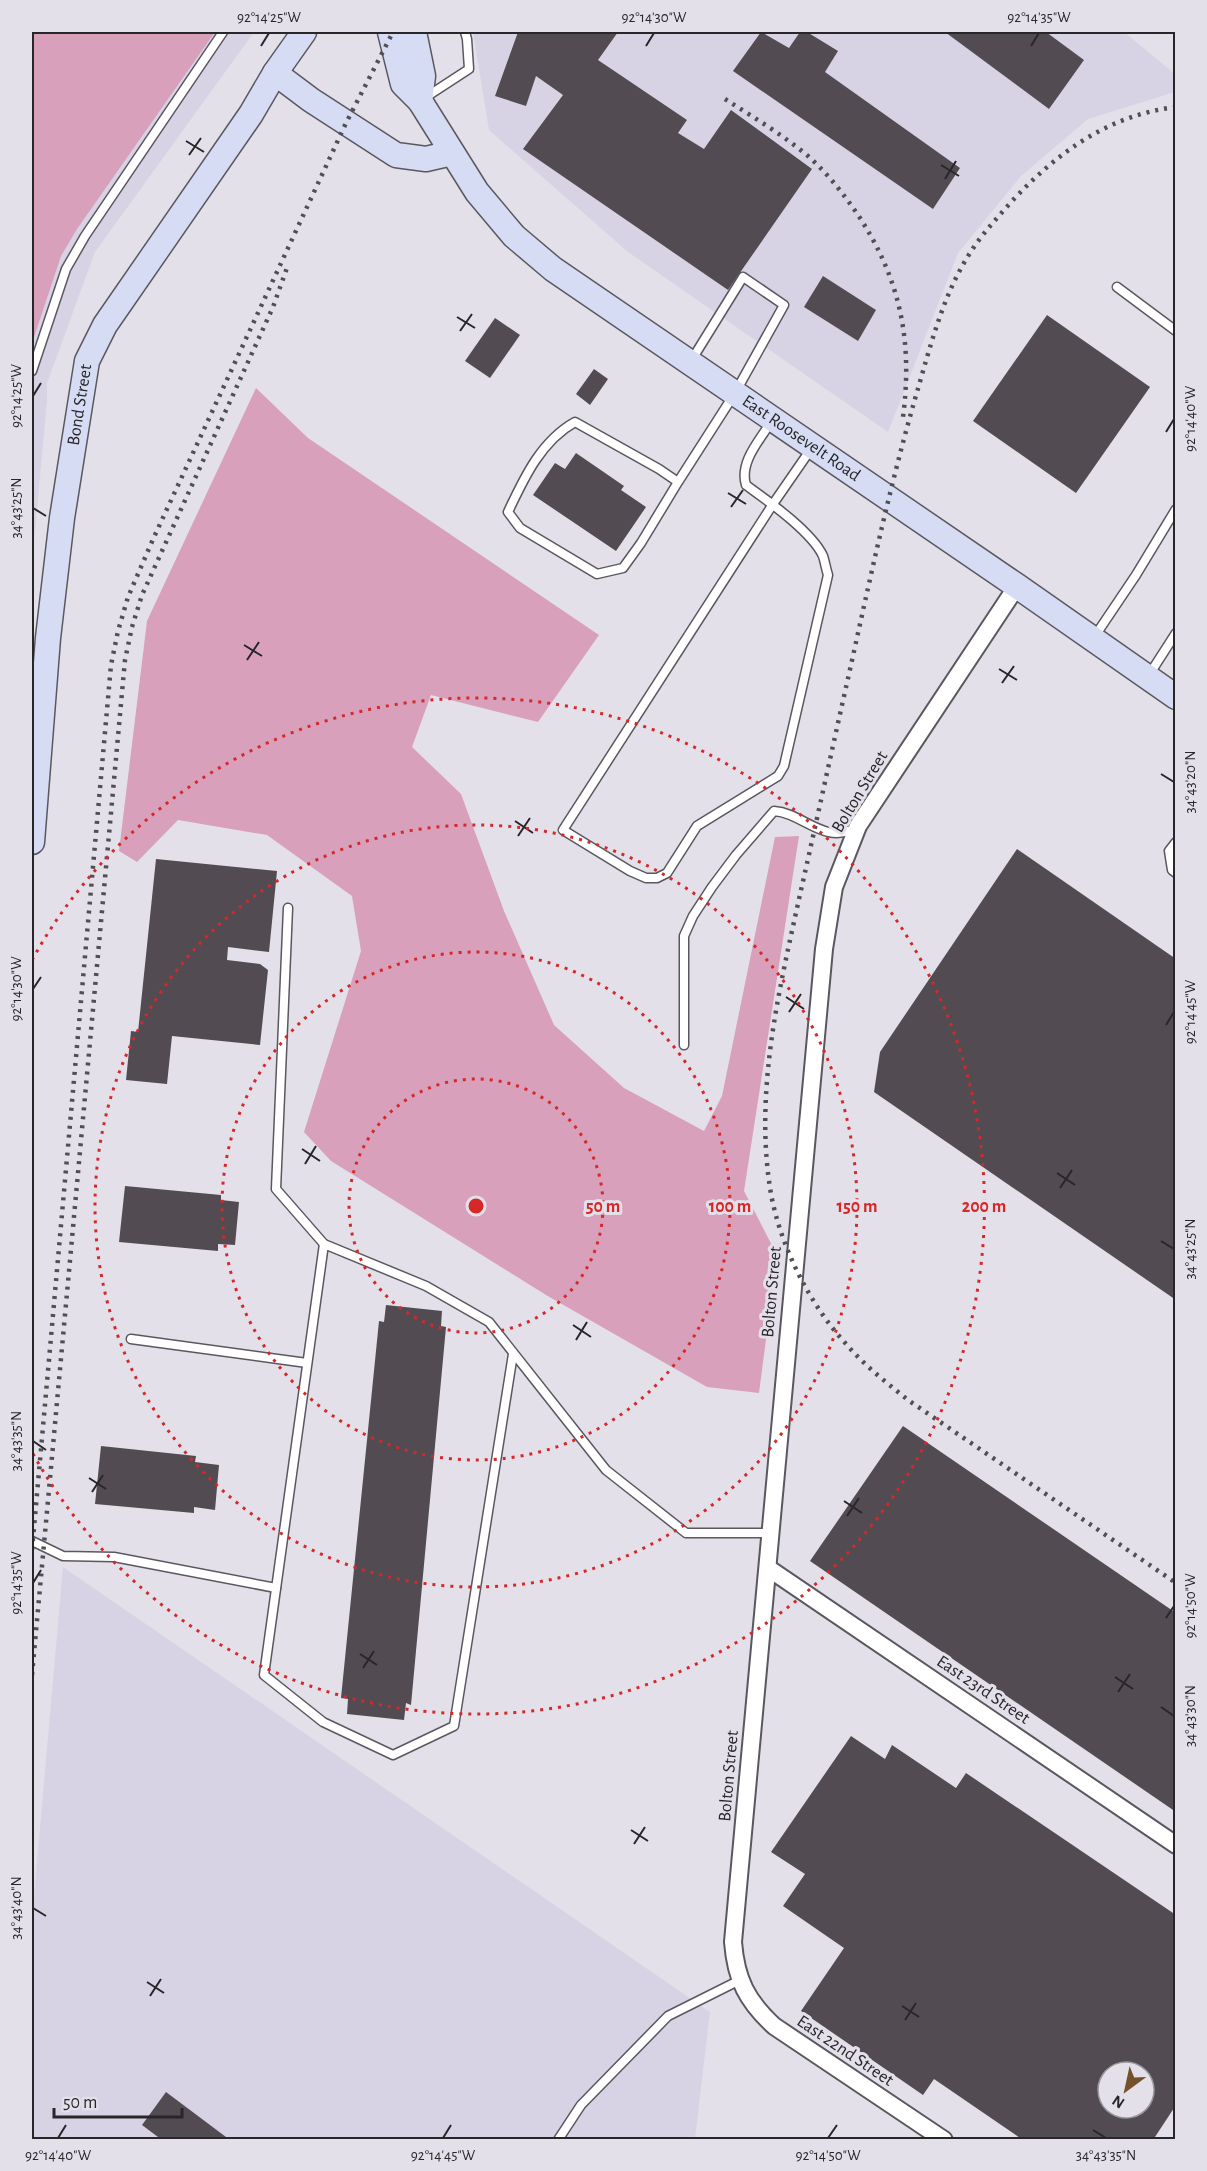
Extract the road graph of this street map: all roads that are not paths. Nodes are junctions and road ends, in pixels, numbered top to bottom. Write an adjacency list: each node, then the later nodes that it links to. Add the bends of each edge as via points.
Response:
1 (223, 32): 12 (lane, via 66,269)
2 (303, 32): 6 (main road, Bond Street)
3 (390, 32): 7 (main road, East Roosevelt Road, via 403,84)
4 (414, 32): 7 (main road, via 423,76)
5 (465, 32): 7 (lane, via 469,69)
6 (275, 73): 8 (main road, via 396,155 426,159); 25 (main road, Bond Street, via 251,114 105,325 87,361 48,638)
7 (420, 101): 8 (main road, East Roosevelt Road)
8 (452, 153): 11 (main road, East Roosevelt Road, via 477,192 514,236 553,269)
9 (1117, 287): 10 (lane)
10 (1176, 331)
11 (690, 363): 13 (main road, East Roosevelt Road); 13 (lane, via 743,277 784,305)
12 (32, 371)
13 (735, 393): 14 (main road, East Roosevelt Road); 16 (lane)
14 (773, 419): 15 (main road, East Roosevelt Road); 17 (lane, via 744,471 746,485)
15 (813, 447): 17 (lane); 19 (main road, East Roosevelt Road)
16 (678, 482): 16 (lane, via 575,422 561,430 528,469 508,512 520,528 597,574 623,568)
17 (773, 504): 17 (lane, via 814,542 828,575 784,766 778,776 697,826 667,873 646,878 563,830)
18 (1176, 509): 21 (lane)
19 (1017, 586): 21 (main road, East Roosevelt Road); 24 (street, Bolton Street)
20 (1176, 633): 22 (lane)
21 (1093, 639): 22 (main road, East Roosevelt Road)
22 (1147, 678): 23 (main road, East Roosevelt Road)
23 (1176, 697)
24 (858, 826): 29 (lane, via 830,833 786,812 774,811 736,855 693,916 684,936); 34 (street, Bolton Street, via 834,887 824,950)
25 (32, 842)
26 (1176, 842): 27 (lane, via 1169,851)
27 (1176, 873)
28 (288, 908): 30 (lane, via 276,1189)
29 (684, 1045)
30 (324, 1244): 32 (lane, via 426,1286 489,1322); 33 (lane)
31 (130, 1339): 33 (lane)
32 (513, 1354): 34 (lane, via 606,1470 686,1533); 37 (lane, via 454,1726 393,1755 323,1722 264,1675)
33 (307, 1363): 37 (lane)
34 (771, 1533): 36 (street, Bolton Street)
35 (32, 1540): 37 (lane, via 63,1556 114,1557)
36 (768, 1568): 38 (street, East 23rd Street); 39 (street, Bolton Street, via 733,1942)
37 (276, 1588)
38 (1176, 1845)
39 (740, 1980): 40 (lane, via 668,2016 581,2105); 41 (street, East 22nd Street, via 748,1998 774,2026)
40 (558, 2139)
41 (944, 2139)

